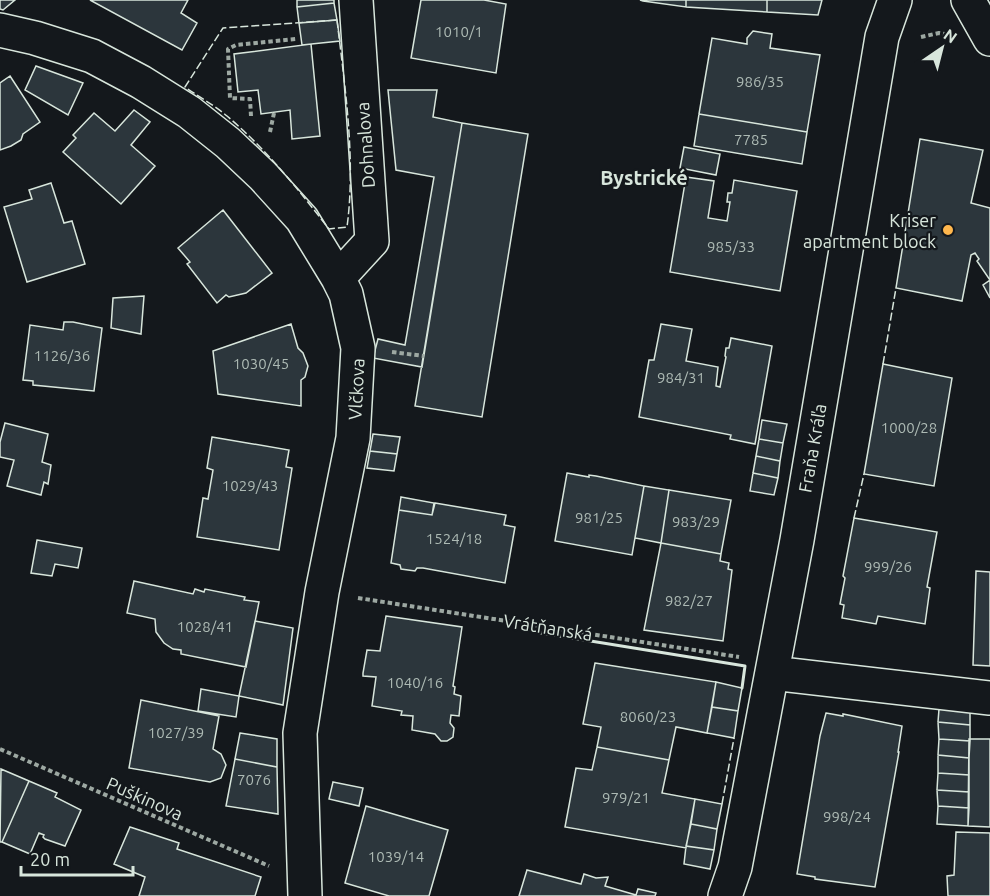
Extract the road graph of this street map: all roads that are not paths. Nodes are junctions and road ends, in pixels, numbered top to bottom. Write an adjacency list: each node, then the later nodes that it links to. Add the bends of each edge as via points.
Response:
1 (356, 0): 6 (street, Dohnalova, via 372,241)
2 (895, 0): 7 (street, Fraňa Kráľa, via 882,37)
3 (968, 0): 5 (street)
4 (0, 30): 6 (street, Vlčkova, via 92,56 189,112 264,176 302,219)
5 (990, 39)
6 (338, 278): 9 (street, Vlčkova, via 346,294 358,348 357,382 353,438 322,592 300,733)
7 (773, 668): 8 (street); 10 (street, Fraňa Kráľa, via 735,867)
8 (990, 698)
9 (305, 896)
10 (725, 896)

